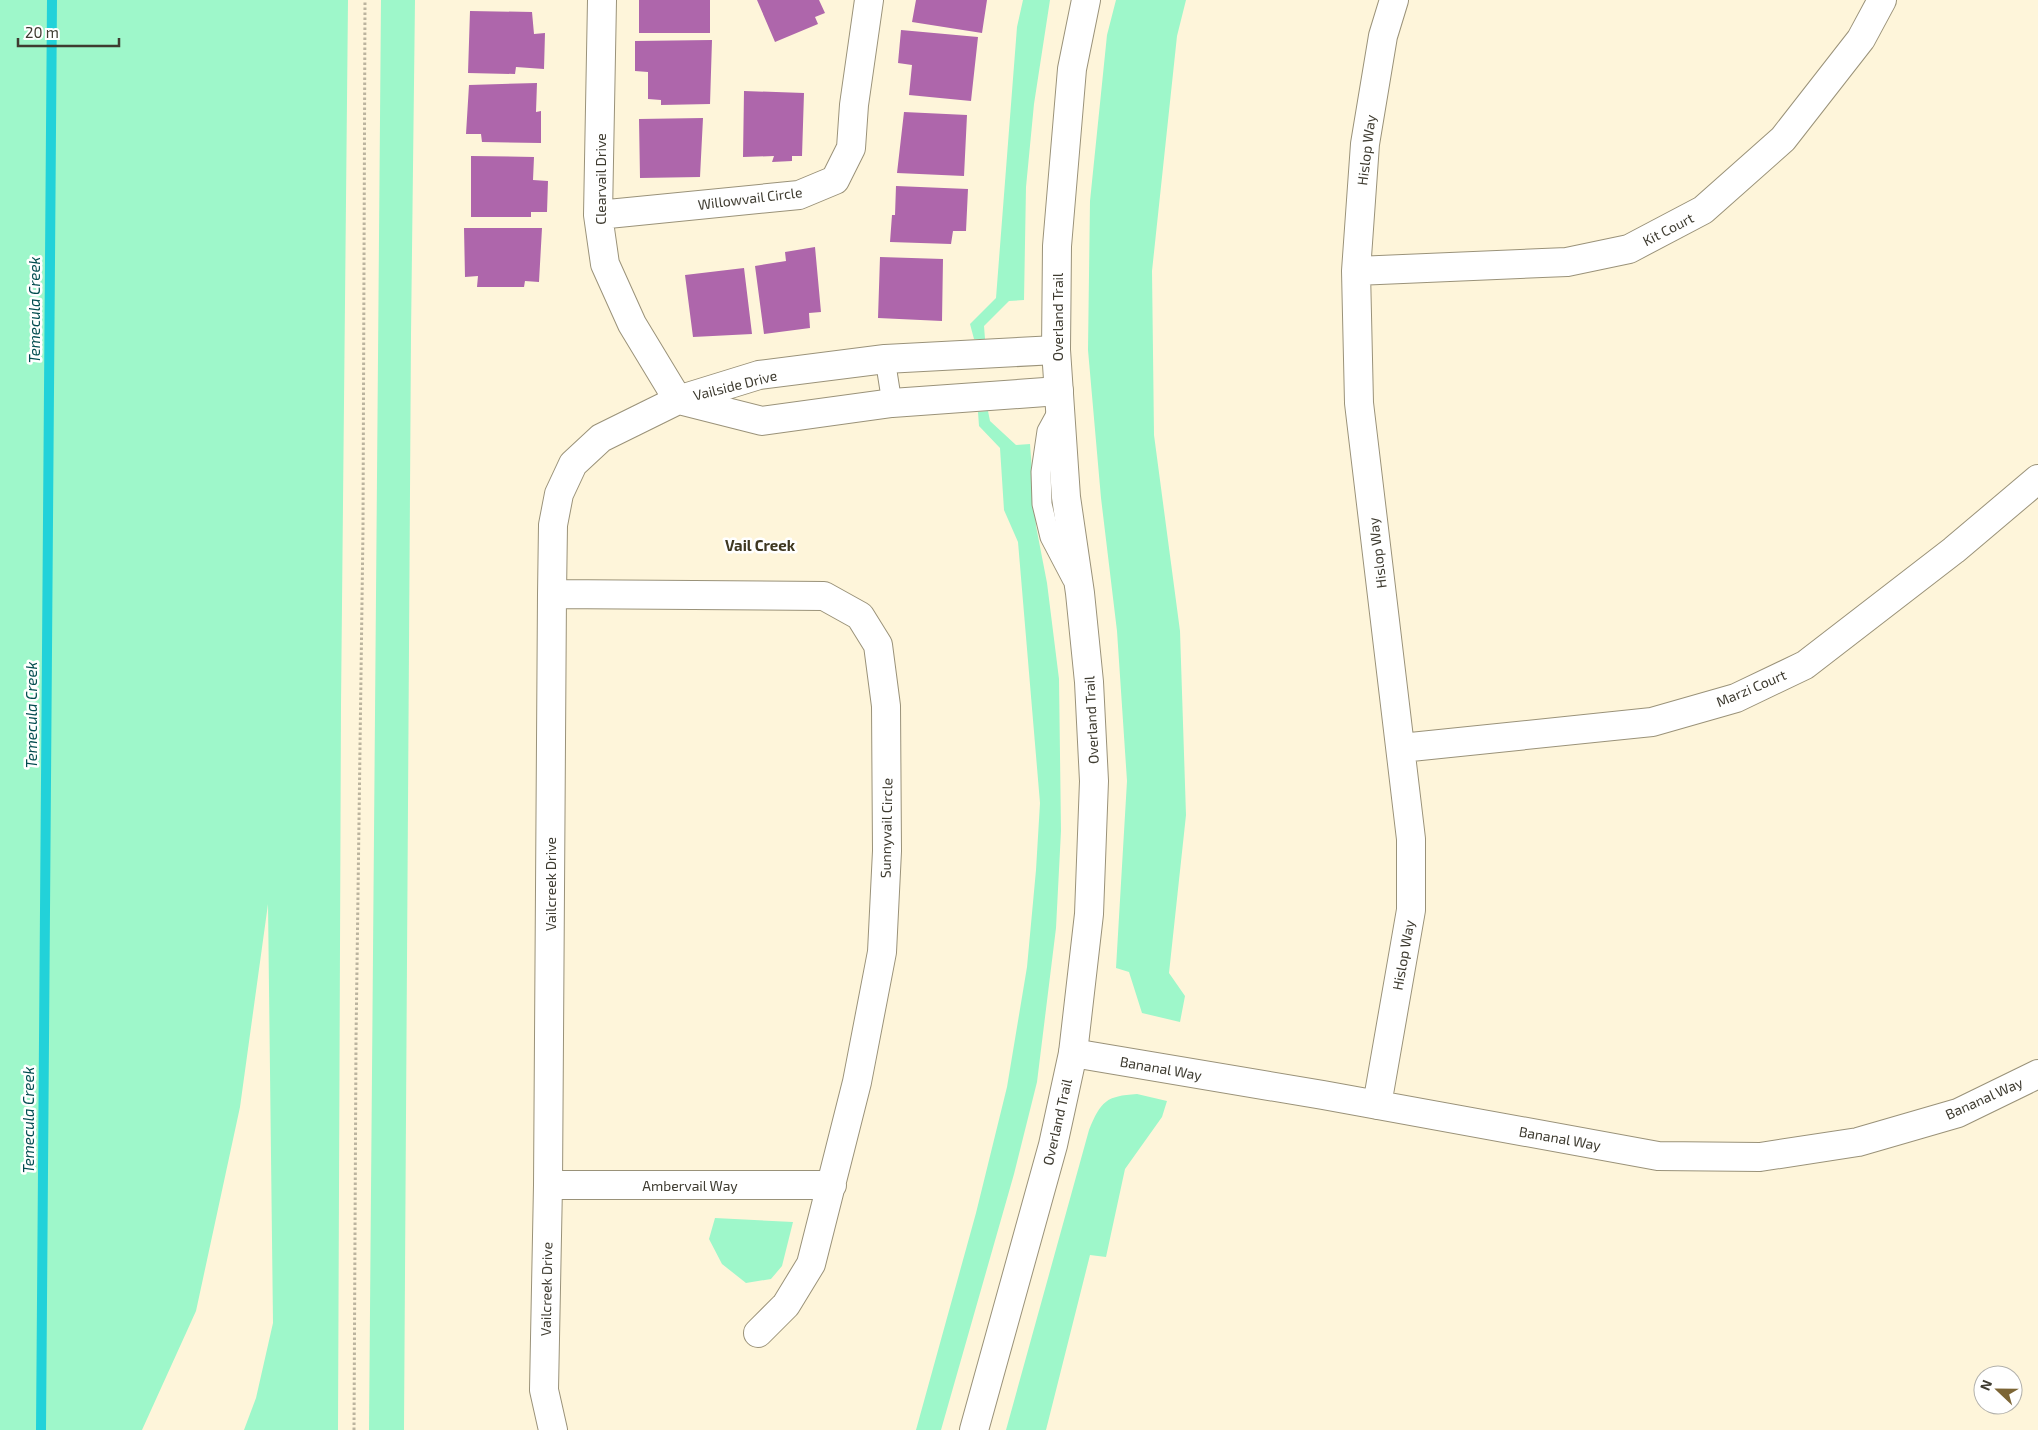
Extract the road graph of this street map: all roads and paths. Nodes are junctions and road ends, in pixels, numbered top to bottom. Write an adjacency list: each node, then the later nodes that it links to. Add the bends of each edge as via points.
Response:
1 (365, 0): 23 (path, via 364,529)
2 (602, 0): 7 (street, Clearvail Drive)
3 (869, 0): 7 (street, Willowvail Circle, via 851,148 835,180 799,195)
4 (1086, 0): 9 (street, Overland Trail, via 1072,68 1059,217)
5 (1394, 0): 8 (street, Hislop Way, via 1383,36 1365,144)
6 (1882, 0): 8 (street, Kit Court, via 1861,39 1783,139 1703,210 1629,249 1567,262)
7 (598, 215): 12 (street, Clearvail Drive, via 605,264 632,324)
8 (1356, 271): 16 (street, Hislop Way, via 1359,403)
9 (1056, 350): 10 (street, Vailside Drive); 11 (street, Overland Trail)
10 (885, 359): 12 (street, Vailside Drive, via 759,376); 13 (lane)
11 (1059, 399): 13 (street, Vailside Drive); 17 (street, Overland Trail, via 1066,497 1089,682 1094,781 1089,914)
12 (678, 400): 13 (street, Vailside Drive, via 762,420); 15 (street, Vailcreek Drive, via 601,438 573,464 559,494 553,525)
13 (892, 403)
14 (2038, 479): 16 (street, Marzi Court, via 1954,550 1805,665 1736,698 1652,722)
15 (552, 594): 20 (street, Vailcreek Drive); 21 (street, Sunnyvail Circle, via 824,596 860,616 878,645 886,706 887,851 882,952 857,1082)
16 (1401, 748): 19 (street, Hislop Way, via 1411,839 1411,910)
17 (1073, 1053): 19 (street, Bananal Way); 25 (street, Overland Trail, via 1053,1145)
18 (2038, 1074): 19 (street, Bananal Way, via 1958,1113 1858,1142 1760,1157 1658,1156)
19 (1376, 1105)
20 (548, 1185): 21 (street, Ambervail Way); 24 (street, Vailcreek Drive, via 544,1390)
21 (832, 1185): 22 (street, Sunnyvail Circle, via 811,1264 786,1305)
22 (758, 1333)
23 (354, 1430)
24 (553, 1430)
25 (974, 1430)

